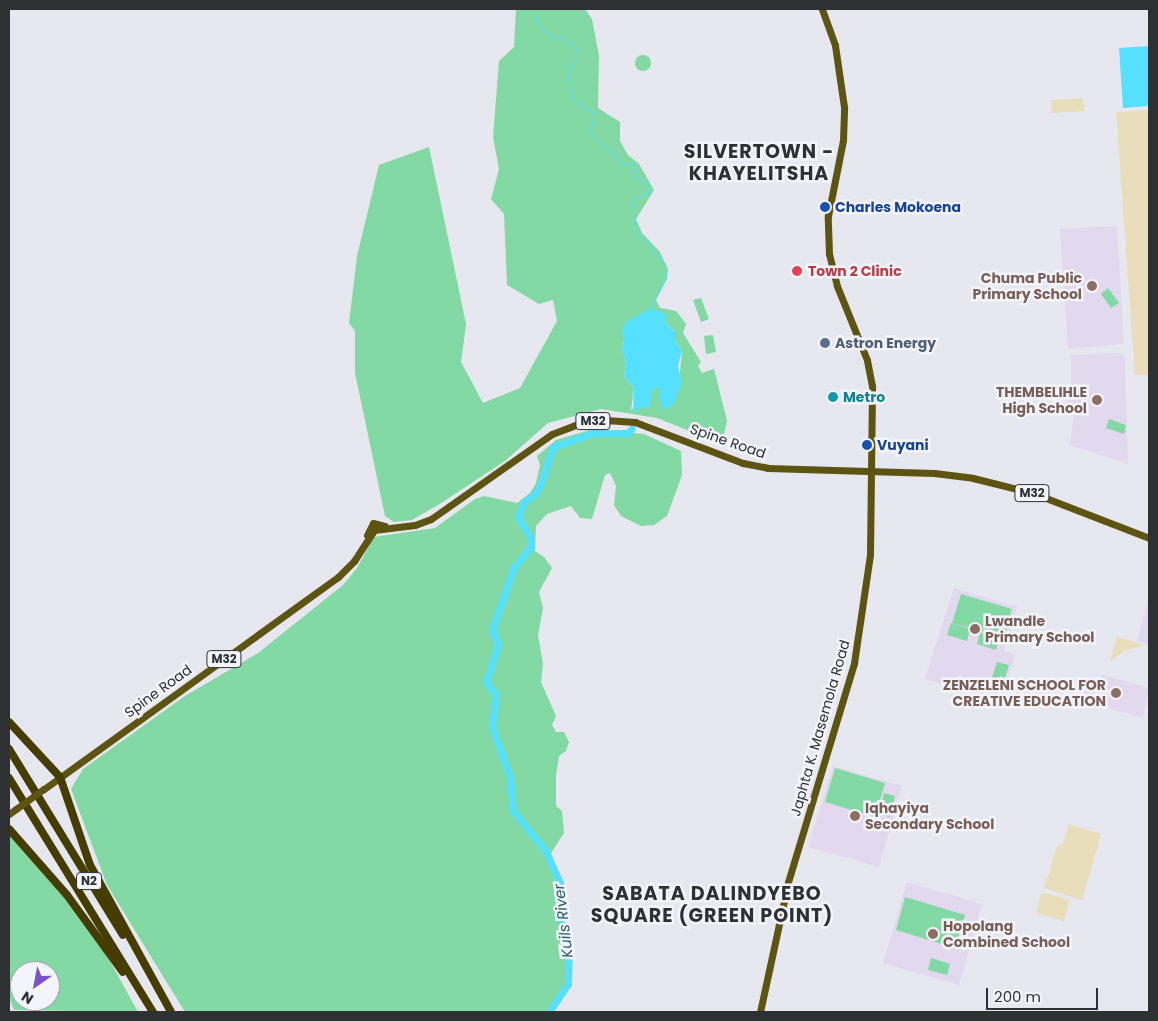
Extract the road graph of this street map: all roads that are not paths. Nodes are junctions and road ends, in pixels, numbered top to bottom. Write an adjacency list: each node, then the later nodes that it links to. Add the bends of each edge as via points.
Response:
1 (822, 9): 2 (main road, Japhta K. Masemola Road, via 839,64 844,111 843,140 828,216 828,242 835,280 870,373)
2 (871, 471): 3 (main road, Spine Road / M32, via 934,473 994,482 1033,493); 6 (main road, Spine Road / M32, via 757,467 646,424 598,420 575,424 552,434 432,519 410,526 374,528 338,577); 12 (main road, Japhta K. Masemola Road, via 870,554 859,642 786,889)
3 (1147, 536)
4 (9, 722): 6 (highway)
5 (9, 749): 11 (highway, N2)
6 (60, 777): 8 (main road, Spine Road / M32, bridge); 11 (highway, via 90,865)
7 (9, 778): 10 (highway, N2)
8 (9, 814)
9 (9, 829): 10 (highway, via 67,894)
10 (152, 1012)
11 (171, 1012)
12 (760, 1012)

